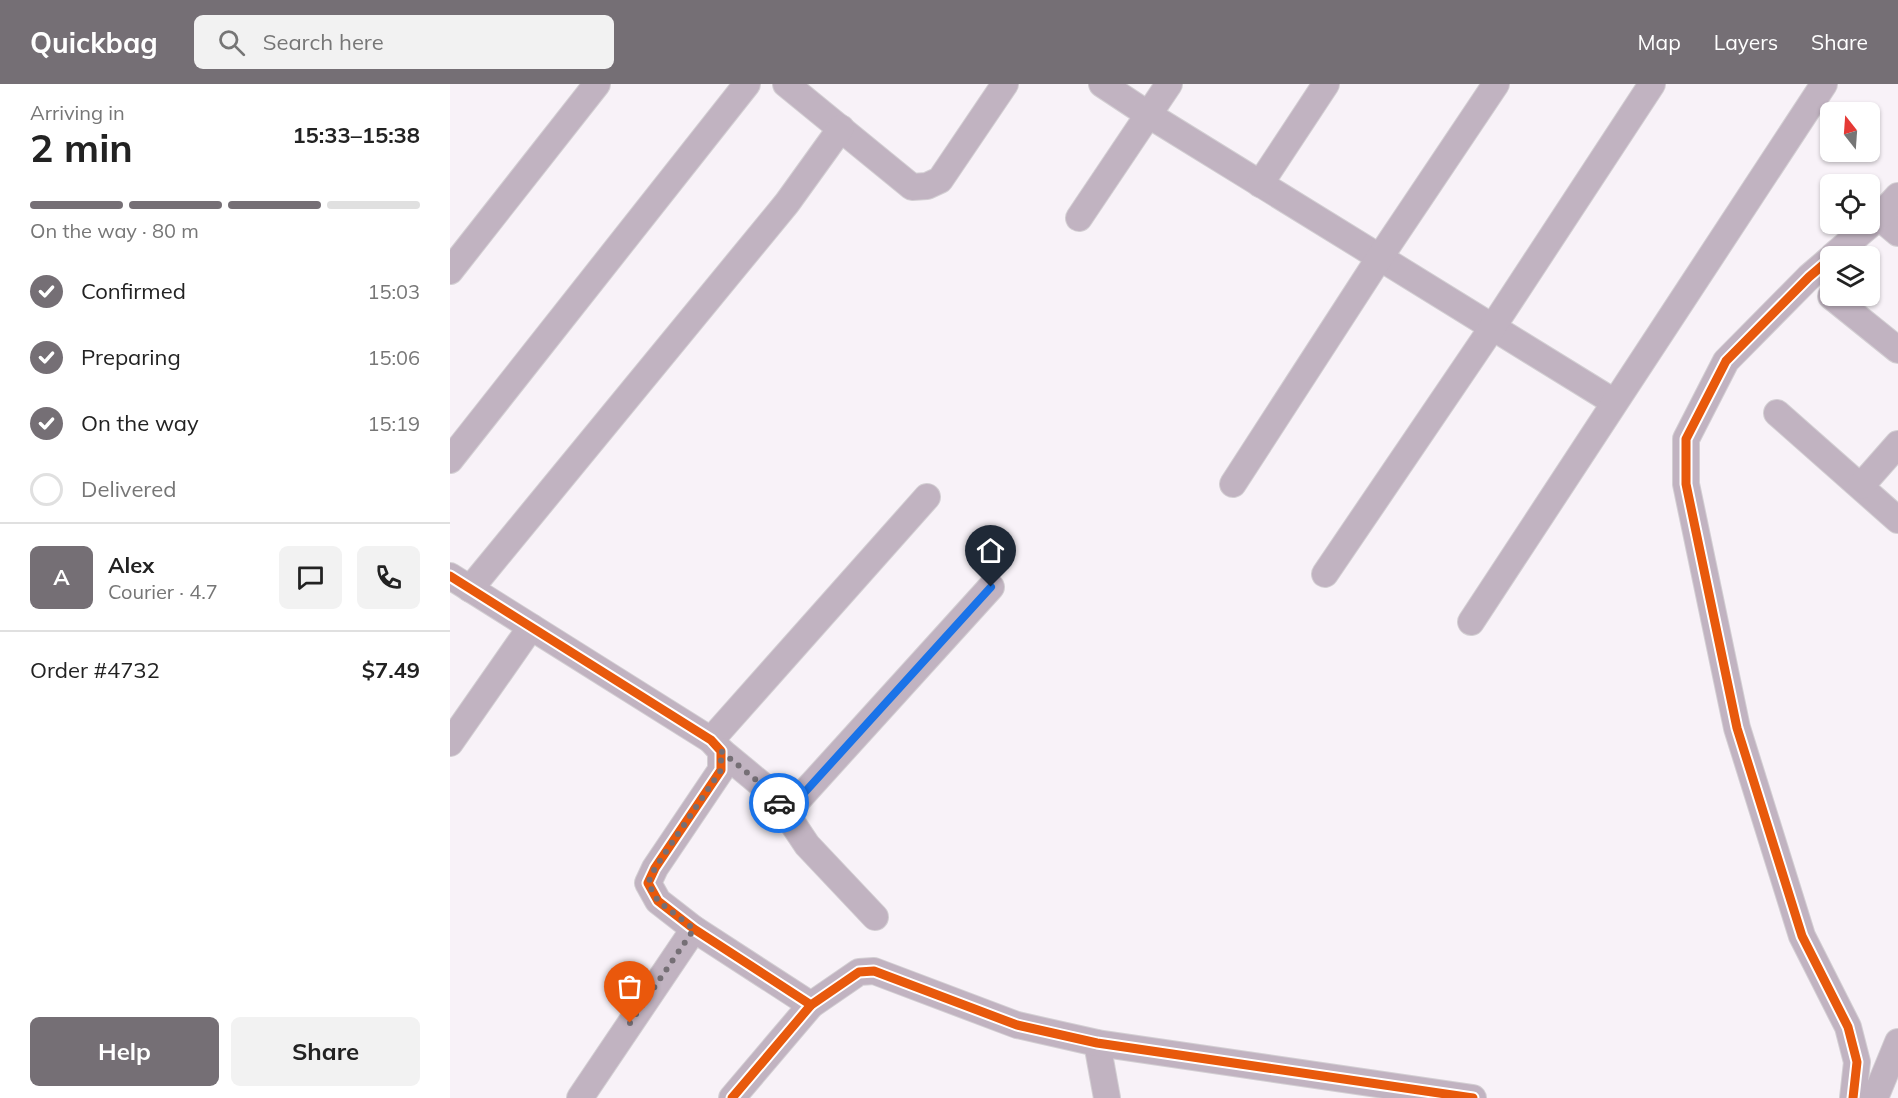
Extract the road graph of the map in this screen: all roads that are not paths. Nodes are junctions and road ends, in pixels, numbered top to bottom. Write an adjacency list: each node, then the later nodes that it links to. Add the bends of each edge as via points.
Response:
1 (597, 84): 20 (street)
2 (747, 84): 29 (street)
3 (786, 84): 12 (street)
4 (1005, 84): 12 (street, via 940,180 927,186 912,187)
5 (1102, 84): 11 (street)
6 (1169, 84): 11 (street)
7 (1326, 84): 13 (street)
8 (1496, 84): 18 (street)
9 (1652, 84): 24 (street)
10 (1824, 84): 26 (street)
11 (1149, 116): 13 (street); 15 (street)
12 (841, 128): 35 (street, via 787,203)
13 (1260, 184): 18 (street)
14 (1898, 196): 16 (street)
15 (1079, 218)
16 (1889, 225): 17 (street)
17 (1852, 246)
18 (1380, 257): 24 (street); 30 (street)
19 (1820, 268): 21 (street)
20 (450, 271)
21 (1809, 277): 22 (street); 52 (street, via 1726,361 1686,439 1686,484 1737,728 1802,936 1848,1027 1857,1062)
22 (1820, 286)
23 (1844, 306): 25 (street)
24 (1492, 328): 26 (street); 34 (street)
25 (1898, 350)
26 (1614, 402): 37 (street)
27 (1777, 413): 31 (street)
28 (1898, 444): 31 (street)
29 (450, 460)
30 (1233, 484)
31 (1862, 486): 33 (street)
32 (927, 497): 40 (street)
33 (1898, 520)
34 (1324, 574)
35 (460, 582): 38 (street)
36 (991, 587): 41 (street)
37 (1471, 622)
38 (531, 627): 39 (street); 40 (street)
39 (450, 742)
40 (716, 745): 41 (street, via 773,794); 43 (street, via 721,770 648,883 658,901)
41 (785, 814): 42 (street, via 807,845)
42 (875, 917)
43 (694, 929): 44 (street); 48 (street)
44 (811, 1005): 46 (street, via 859,972 874,971 1017,1024); 49 (street)
45 (1898, 1042): 53 (street)
46 (1097, 1043): 47 (street); 50 (street)
47 (1391, 1092): 51 (street)
48 (580, 1098)
49 (732, 1098)
50 (1107, 1098)
51 (1473, 1098)
52 (1853, 1098)
53 (1875, 1098)

